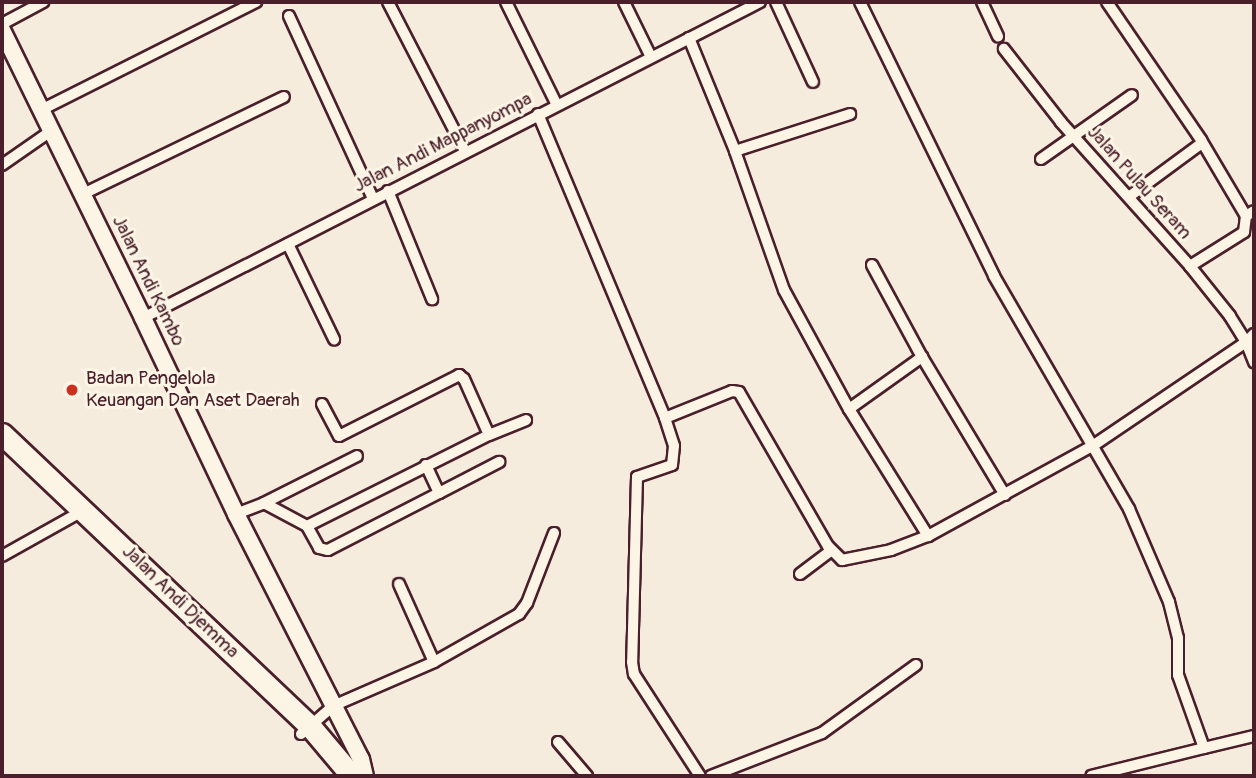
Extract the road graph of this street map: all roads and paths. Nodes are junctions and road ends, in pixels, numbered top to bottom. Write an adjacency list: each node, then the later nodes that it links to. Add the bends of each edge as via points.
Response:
1 (43, 2): 13 (street)
2 (256, 2): 23 (street)
3 (388, 2): 30 (street)
4 (506, 2): 22 (street)
5 (624, 2): 18 (street)
6 (760, 2): 11 (street, Jalan Andi Mappanyompa)
7 (776, 2): 19 (street)
8 (860, 2): 53 (street, via 994,276)
9 (982, 2): 15 (street)
10 (1107, 2): 28 (street)
11 (743, 6): 16 (street, Jalan Andi Mappanyompa)
12 (289, 16): 36 (street)
13 (2, 24)
14 (2, 30): 23 (street, Jalan Andi Kambo)
15 (998, 36)
16 (689, 38): 18 (street, Jalan Andi Mappanyompa); 29 (street)
17 (1004, 49): 27 (street, Jalan Pulau Seram)
18 (651, 57): 22 (street, Jalan Andi Mappanyompa)
19 (813, 82)
20 (1132, 96): 27 (street)
21 (284, 97): 34 (street)
22 (557, 105): 24 (street, Jalan Andi Mappanyompa)
23 (41, 110): 26 (street, Jalan Andi Kambo)
24 (538, 114): 30 (street, Jalan Andi Mappanyompa); 49 (street)
25 (850, 114): 29 (street)
26 (51, 131): 32 (street); 34 (street, Jalan Andi Kambo)
27 (1074, 135): 31 (street); 35 (street, Jalan Pulau Seram)
28 (1202, 143): 35 (street); 37 (street)
29 (735, 150): 48 (street, via 784,290)
30 (465, 151): 33 (street, Jalan Andi Mappanyompa)
31 (1041, 159)
32 (2, 165)
33 (388, 191): 36 (street, Jalan Andi Mappanyompa); 41 (street)
34 (83, 194): 42 (street, Jalan Andi Kambo)
35 (1130, 196): 40 (street, Jalan Pulau Seram)
36 (373, 199): 38 (street, Jalan Andi Mappanyompa)
37 (1250, 214): 40 (street, via 1246,230)
38 (289, 244): 42 (street, Jalan Andi Mappanyompa); 44 (street)
39 (872, 265): 45 (street)
40 (1190, 266): 43 (street, Jalan Pulau Seram)
41 (432, 299)
42 (143, 318): 62 (street, Jalan Andi Kambo)
43 (1250, 338): 46 (street, Jalan Pulau Seram); 53 (street)
44 (334, 339)
45 (922, 357): 48 (street); 59 (street)
46 (1254, 362)
47 (322, 404): 52 (street, via 339,436 459,374)
48 (849, 408): 65 (street)
49 (665, 418): 66 (street, via 739,392); 81 (street, via 674,462 637,477 632,662 634,674)
50 (526, 420): 52 (street)
51 (2, 434): 61 (highway, Jalan Andi Djemma)
52 (489, 435): 57 (street)
53 (1094, 445): 59 (street); 76 (street, via 1150,552 1169,602 1178,638 1178,675)
54 (2, 450): 61 (highway, Jalan Andi Djemma)
55 (356, 456): 60 (street)
56 (499, 462): 58 (street)
57 (426, 465): 58 (street); 63 (street)
58 (439, 493): 63 (street, via 328,550 319,548)
59 (1005, 495): 65 (street)
60 (264, 503): 62 (street); 63 (street)
61 (78, 514): 67 (street); 73 (highway, Jalan Andi Djemma)
62 (236, 514): 72 (street, Jalan Andi Kambo)
63 (307, 526)
64 (554, 533): 70 (street, via 519,614)
65 (928, 536): 66 (street, via 849,560 839,559)
66 (831, 551): 68 (street)
67 (2, 556)
68 (800, 574)
69 (399, 584): 70 (street)
70 (434, 662): 72 (street)
71 (916, 665): 82 (street, via 822,733)
72 (333, 706): 73 (street); 79 (street, Jalan Andi Kambo)
73 (305, 729): 77 (highway, Jalan Andi Djemma); 78 (highway, Jalan Andi Djemma)
74 (1254, 736): 76 (street)
75 (558, 743): 80 (street)
76 (1204, 748): 83 (street)
77 (339, 776)
78 (352, 776)
79 (365, 776)
80 (587, 776)
81 (700, 776)
82 (712, 776)
83 (1091, 776)

